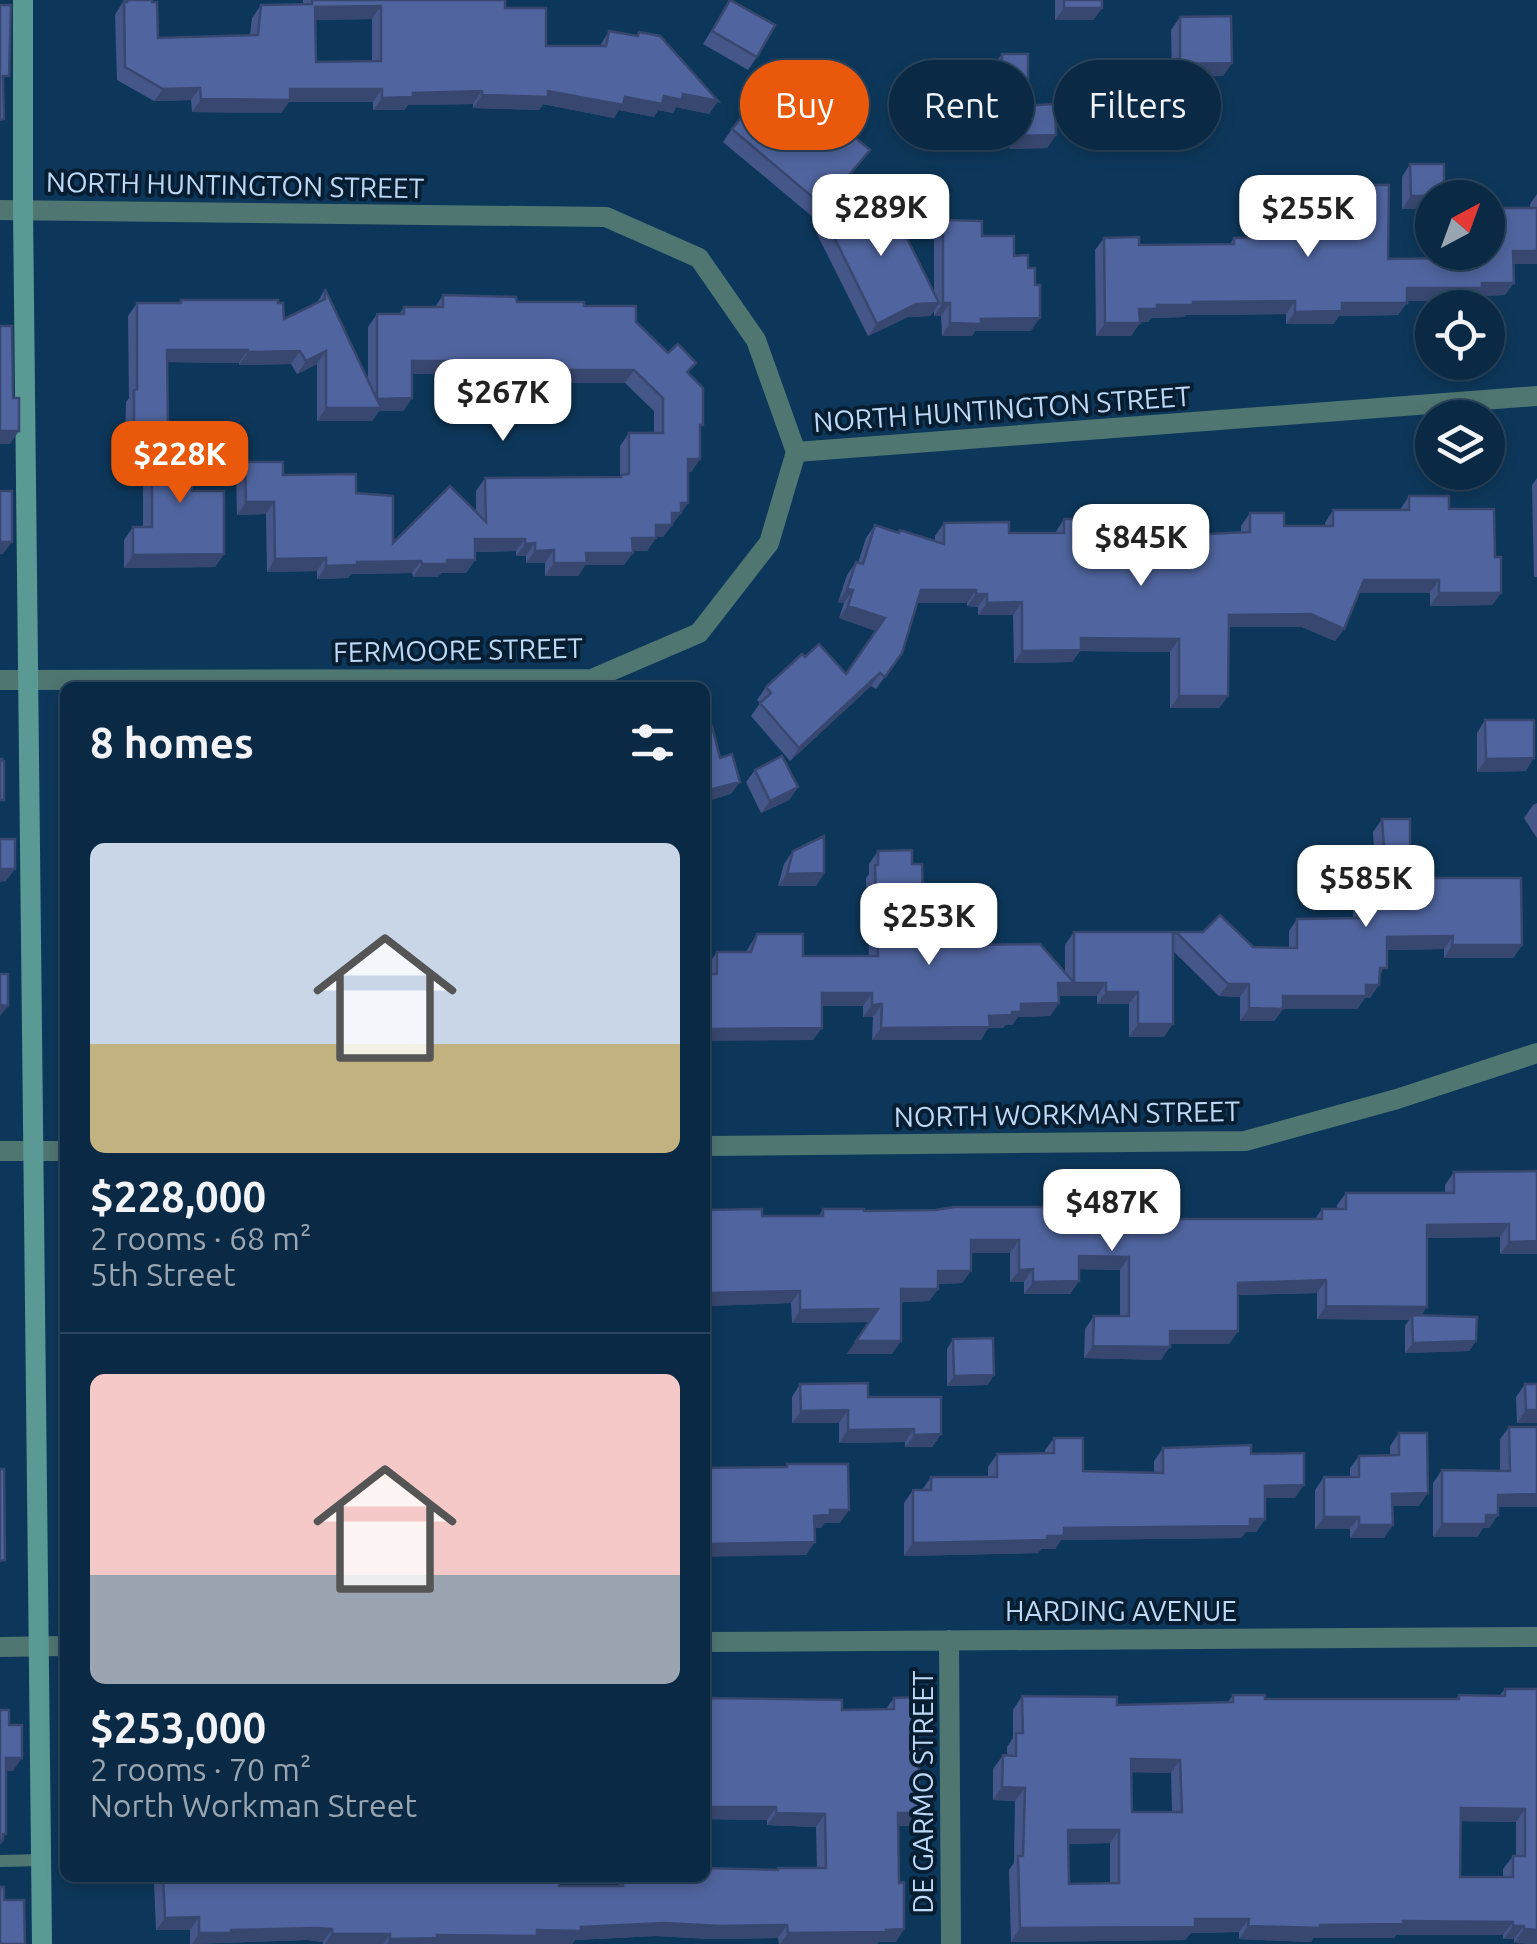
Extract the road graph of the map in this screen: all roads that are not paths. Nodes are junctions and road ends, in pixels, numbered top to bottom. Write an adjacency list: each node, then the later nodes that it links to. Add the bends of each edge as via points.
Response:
1 (24, 0): 2 (street)
2 (23, 209): 3 (street, NORTH HUNTINGTON STREET); 5 (street, NORTH HUNTINGTON STREET, via 606,217 700,258 756,340); 7 (street)
3 (0, 210)
4 (1537, 396): 5 (street, NORTH HUNTINGTON STREET)
5 (796, 452): 7 (street, FERMOORE STREET, via 769,544 700,632 592,679)
6 (0, 680): 7 (street, FERMOORE STREET)
7 (28, 680): 11 (street)
8 (1537, 1053): 9 (street, NORTH WORKMAN STREET, via 1245,1141)
9 (710, 1146)
10 (0, 1151): 11 (street)
11 (33, 1151): 12 (street); 16 (street)
12 (60, 1151)
13 (1537, 1636): 14 (street, HARDING AVENUE)
14 (949, 1640): 15 (street, HARDING AVENUE); 22 (street, DE GARMO STREET)
15 (710, 1642)
16 (38, 1646): 17 (street); 18 (street); 19 (street)
17 (60, 1646)
18 (0, 1647)
19 (42, 1860): 20 (lane); 21 (street)
20 (0, 1861)
21 (42, 1944)
22 (951, 1944)

